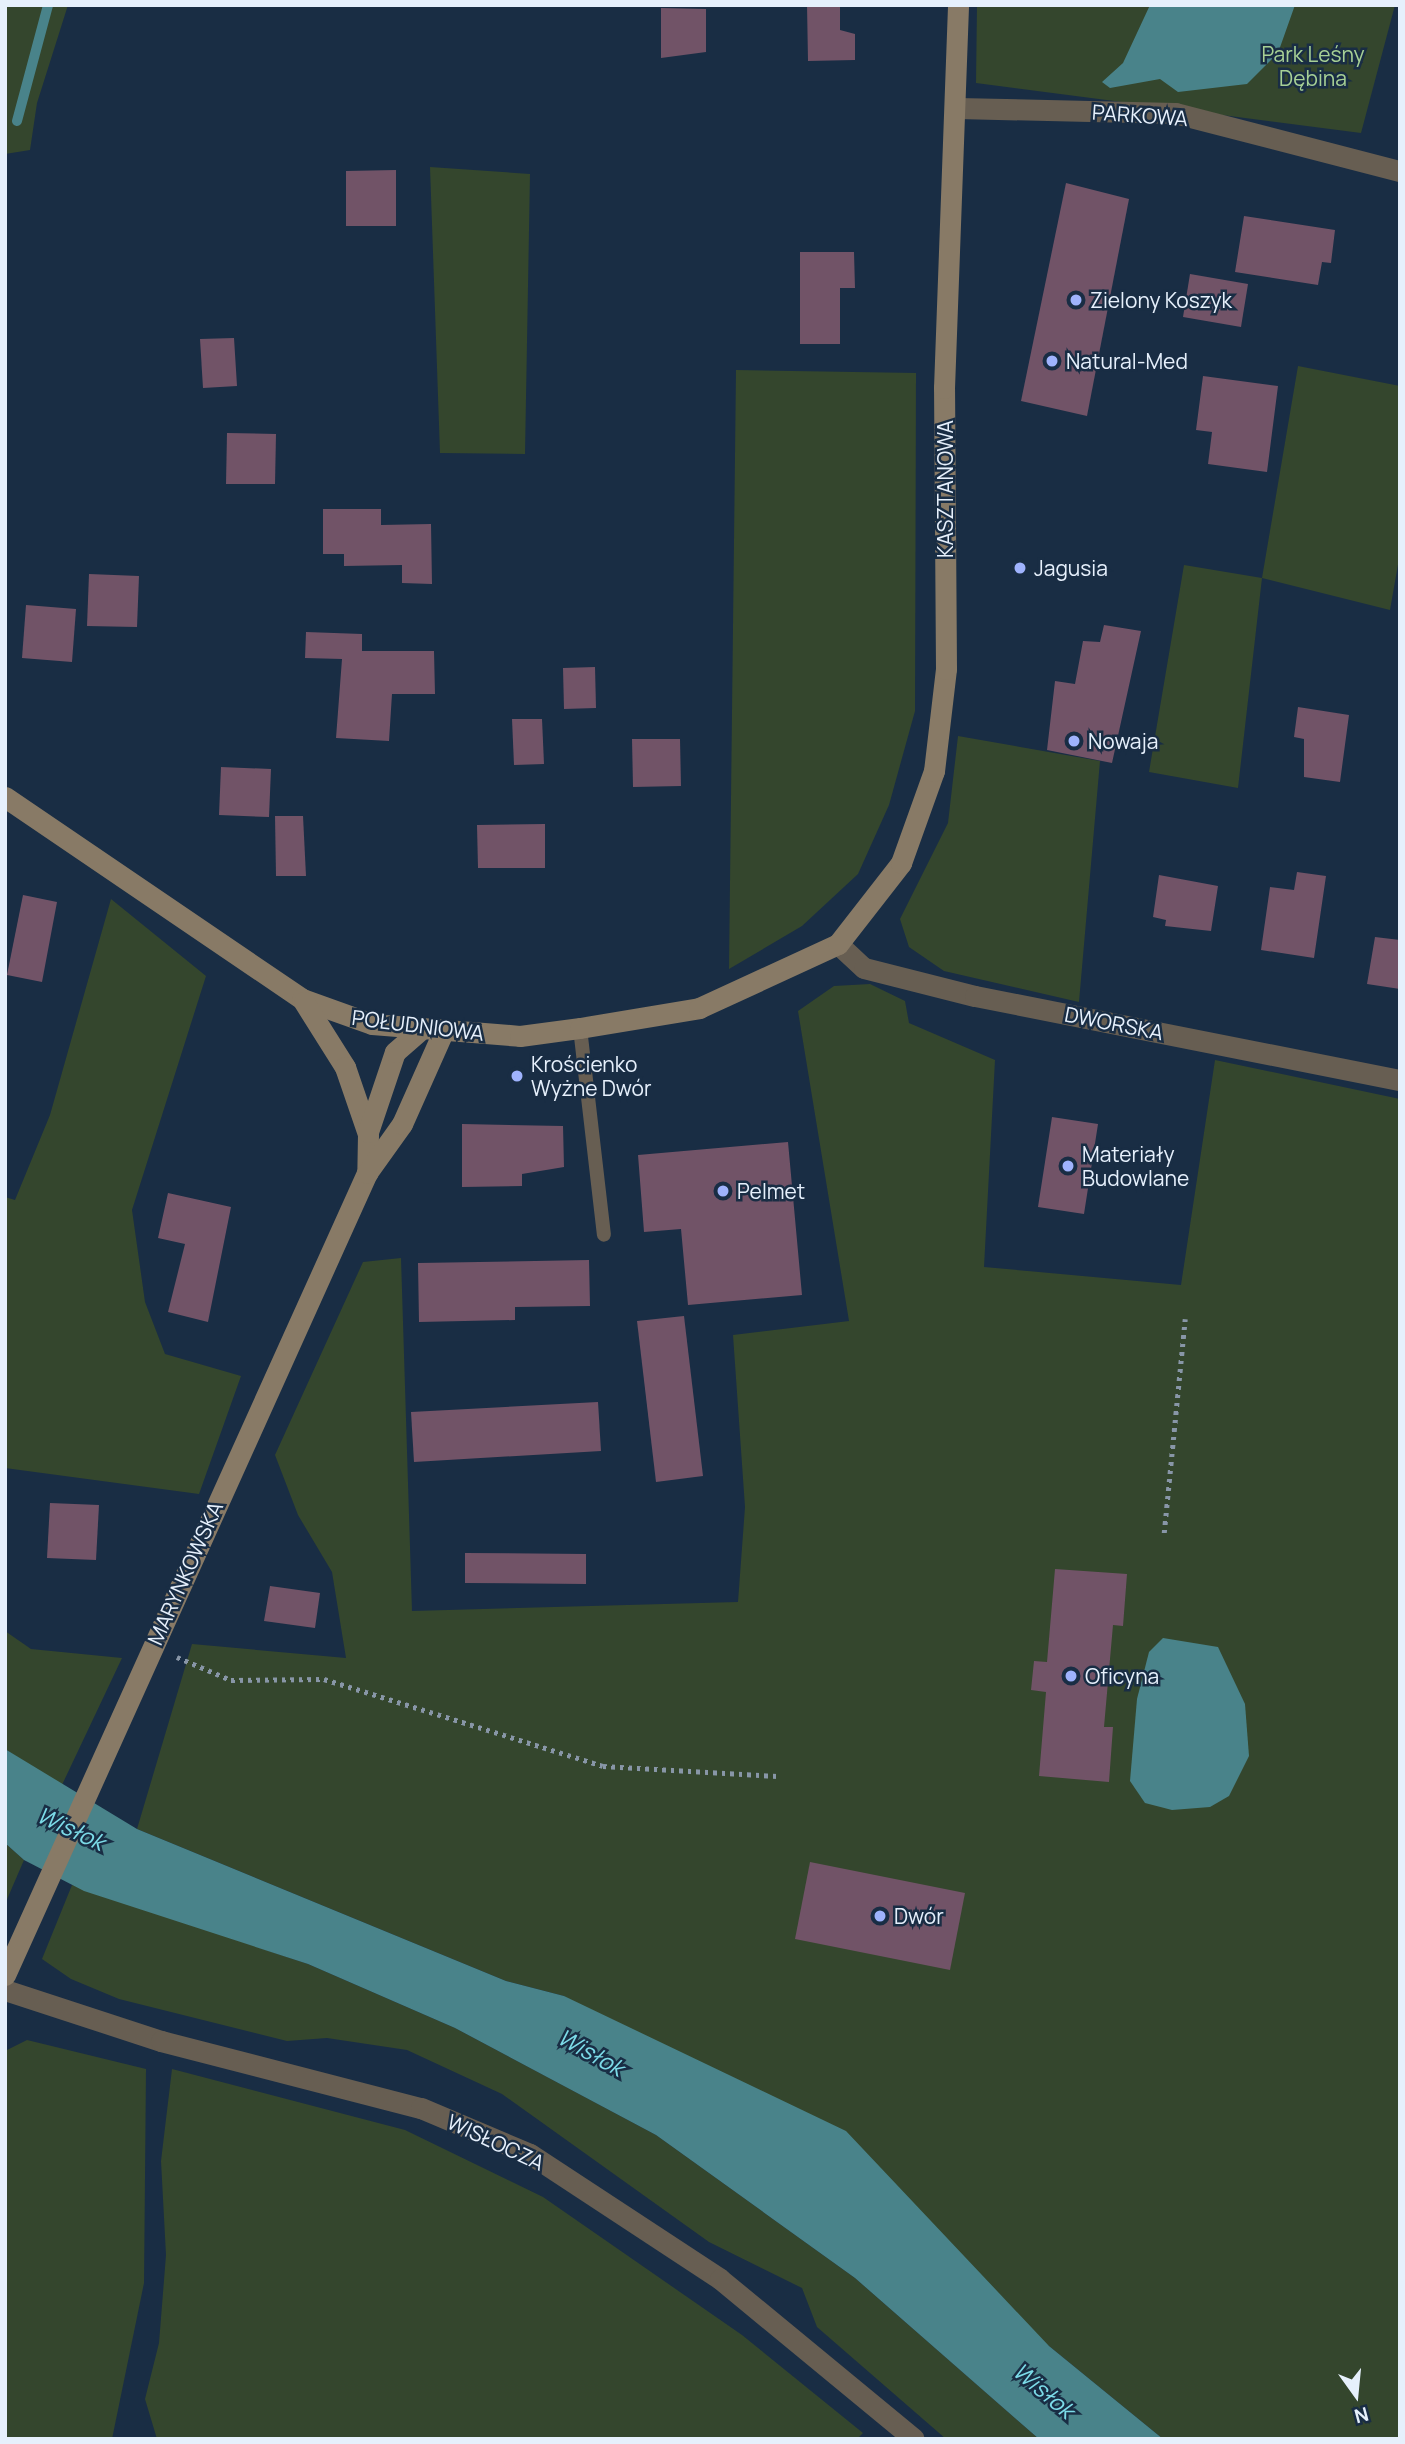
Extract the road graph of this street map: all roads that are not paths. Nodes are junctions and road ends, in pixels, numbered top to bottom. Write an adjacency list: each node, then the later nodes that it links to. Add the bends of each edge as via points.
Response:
1 (958, 5): 2 (street, KASZTANOWA)
2 (957, 108): 3 (street, PARKOWA, via 1175,113); 5 (street, KASZTANOWA, via 944,388 946,669 934,771 901,863)
3 (1400, 171)
4 (5, 797): 6 (street, POŁUDNIOWA)
5 (838, 944): 7 (street, POŁUDNIOWA, via 699,1007); 10 (street, DWORSKA, via 864,968 975,996)
6 (302, 999): 8 (street, POŁUDNIOWA, via 334,1014); 11 (street, MARYNKOWSKA, via 334,1043)
7 (580, 1028): 9 (street, POŁUDNIOWA, via 520,1036); 13 (lane)
8 (420, 1030): 9 (street, POŁUDNIOWA); 11 (street, via 395,1052)
9 (443, 1032): 12 (street, MARYNKOWSKA, via 402,1124)
10 (1400, 1080)
11 (368, 1134): 12 (street, MARYNKOWSKA)
12 (367, 1173): 14 (street, MARYNKOWSKA)
13 (604, 1235)
14 (5, 1975)
15 (5, 1990): 16 (street, WISŁOCZA, via 161,2041 421,2108 530,2154 720,2278)
16 (914, 2439)

